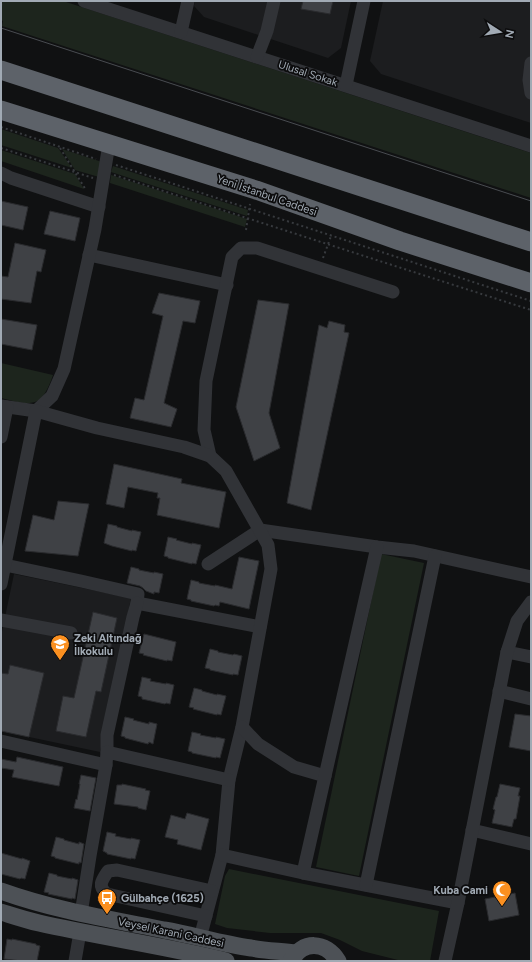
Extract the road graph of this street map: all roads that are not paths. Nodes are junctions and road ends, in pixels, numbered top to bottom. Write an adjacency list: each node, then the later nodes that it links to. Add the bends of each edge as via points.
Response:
1 (84, 1): 5 (street, Ulusal Sokak)
2 (188, 1): 5 (street)
3 (274, 1): 6 (street, via 267,31)
4 (364, 1): 9 (street)
5 (181, 32): 6 (street, Ulusal Sokak)
6 (257, 57): 9 (street, Ulusal Sokak)
7 (531, 63): 10 (street)
8 (1, 70): 16 (highway)
9 (346, 85): 13 (street, Ulusal Sokak)
10 (531, 93)
11 (1, 110): 12 (highway, Yeni İstanbul Caddesi)
12 (109, 144): 15 (street); 18 (highway, Yeni İstanbul Caddesi, via 256,190 400,241)
13 (531, 146)
14 (1, 173): 15 (street)
15 (98, 206): 17 (street)
16 (531, 242)
17 (89, 255): 19 (street); 22 (street, via 64,369 52,396)
18 (531, 283)
19 (227, 285): 20 (street, via 232,257 241,248 257,248); 24 (street, via 206,381 204,430)
20 (393, 292)
21 (4, 407): 22 (street); 23 (street)
22 (36, 411): 24 (street, via 96,428 184,447); 29 (street)
23 (1, 437)
24 (210, 456): 25 (street, via 226,472)
25 (260, 530): 26 (street); 28 (street); 35 (street, via 268,545 271,569)
26 (377, 547): 27 (street); 44 (street)
27 (435, 556): 30 (street); 50 (street)
28 (208, 564)
29 (5, 565): 31 (street); 33 (street, via 138,594)
30 (531, 577)
31 (1, 584)
32 (531, 602): 37 (street, via 517,621)
33 (137, 603): 35 (street); 43 (street, via 107,735)
34 (1, 620): 36 (street)
35 (260, 627): 41 (street)
36 (71, 633)
37 (507, 652): 38 (street); 39 (street)
38 (531, 658)
39 (499, 691): 40 (street); 46 (street)
40 (531, 699)
41 (242, 727): 44 (street, via 258,744 294,767); 45 (street)
42 (1, 741): 43 (street)
43 (106, 758): 45 (street); 55 (street)
44 (325, 776): 49 (street)
45 (229, 780): 48 (street)
46 (472, 830): 47 (street); 53 (street)
47 (531, 844)
48 (222, 855): 49 (street); 52 (street)
49 (303, 873): 50 (street)
50 (366, 885): 53 (street)
51 (1, 891): 55 (main road, Veysel Karani Caddesi)
52 (212, 891): 56 (street); 56 (street, via 117,870 108,871 103,878 101,887 107,894)
53 (458, 903): 65 (street)
54 (1, 912): 58 (main road, Veysel Karani Caddesi)
55 (81, 914): 60 (main road, Veysel Karani Caddesi, via 178,932)
56 (206, 916): 60 (street)
57 (1, 918): 58 (street)
58 (38, 923): 59 (main road, Veysel Karani Caddesi)
59 (80, 932): 60 (main road, Veysel Karani Caddesi); 63 (street)
60 (198, 951): 61 (main road, Veysel Karani Caddesi, via 251,949); 64 (main road, Veysel Karani Caddesi)
61 (293, 957): 62 (main road, via 303,948 320,946)
62 (340, 959)
63 (75, 961)
64 (226, 961)
65 (446, 961)

